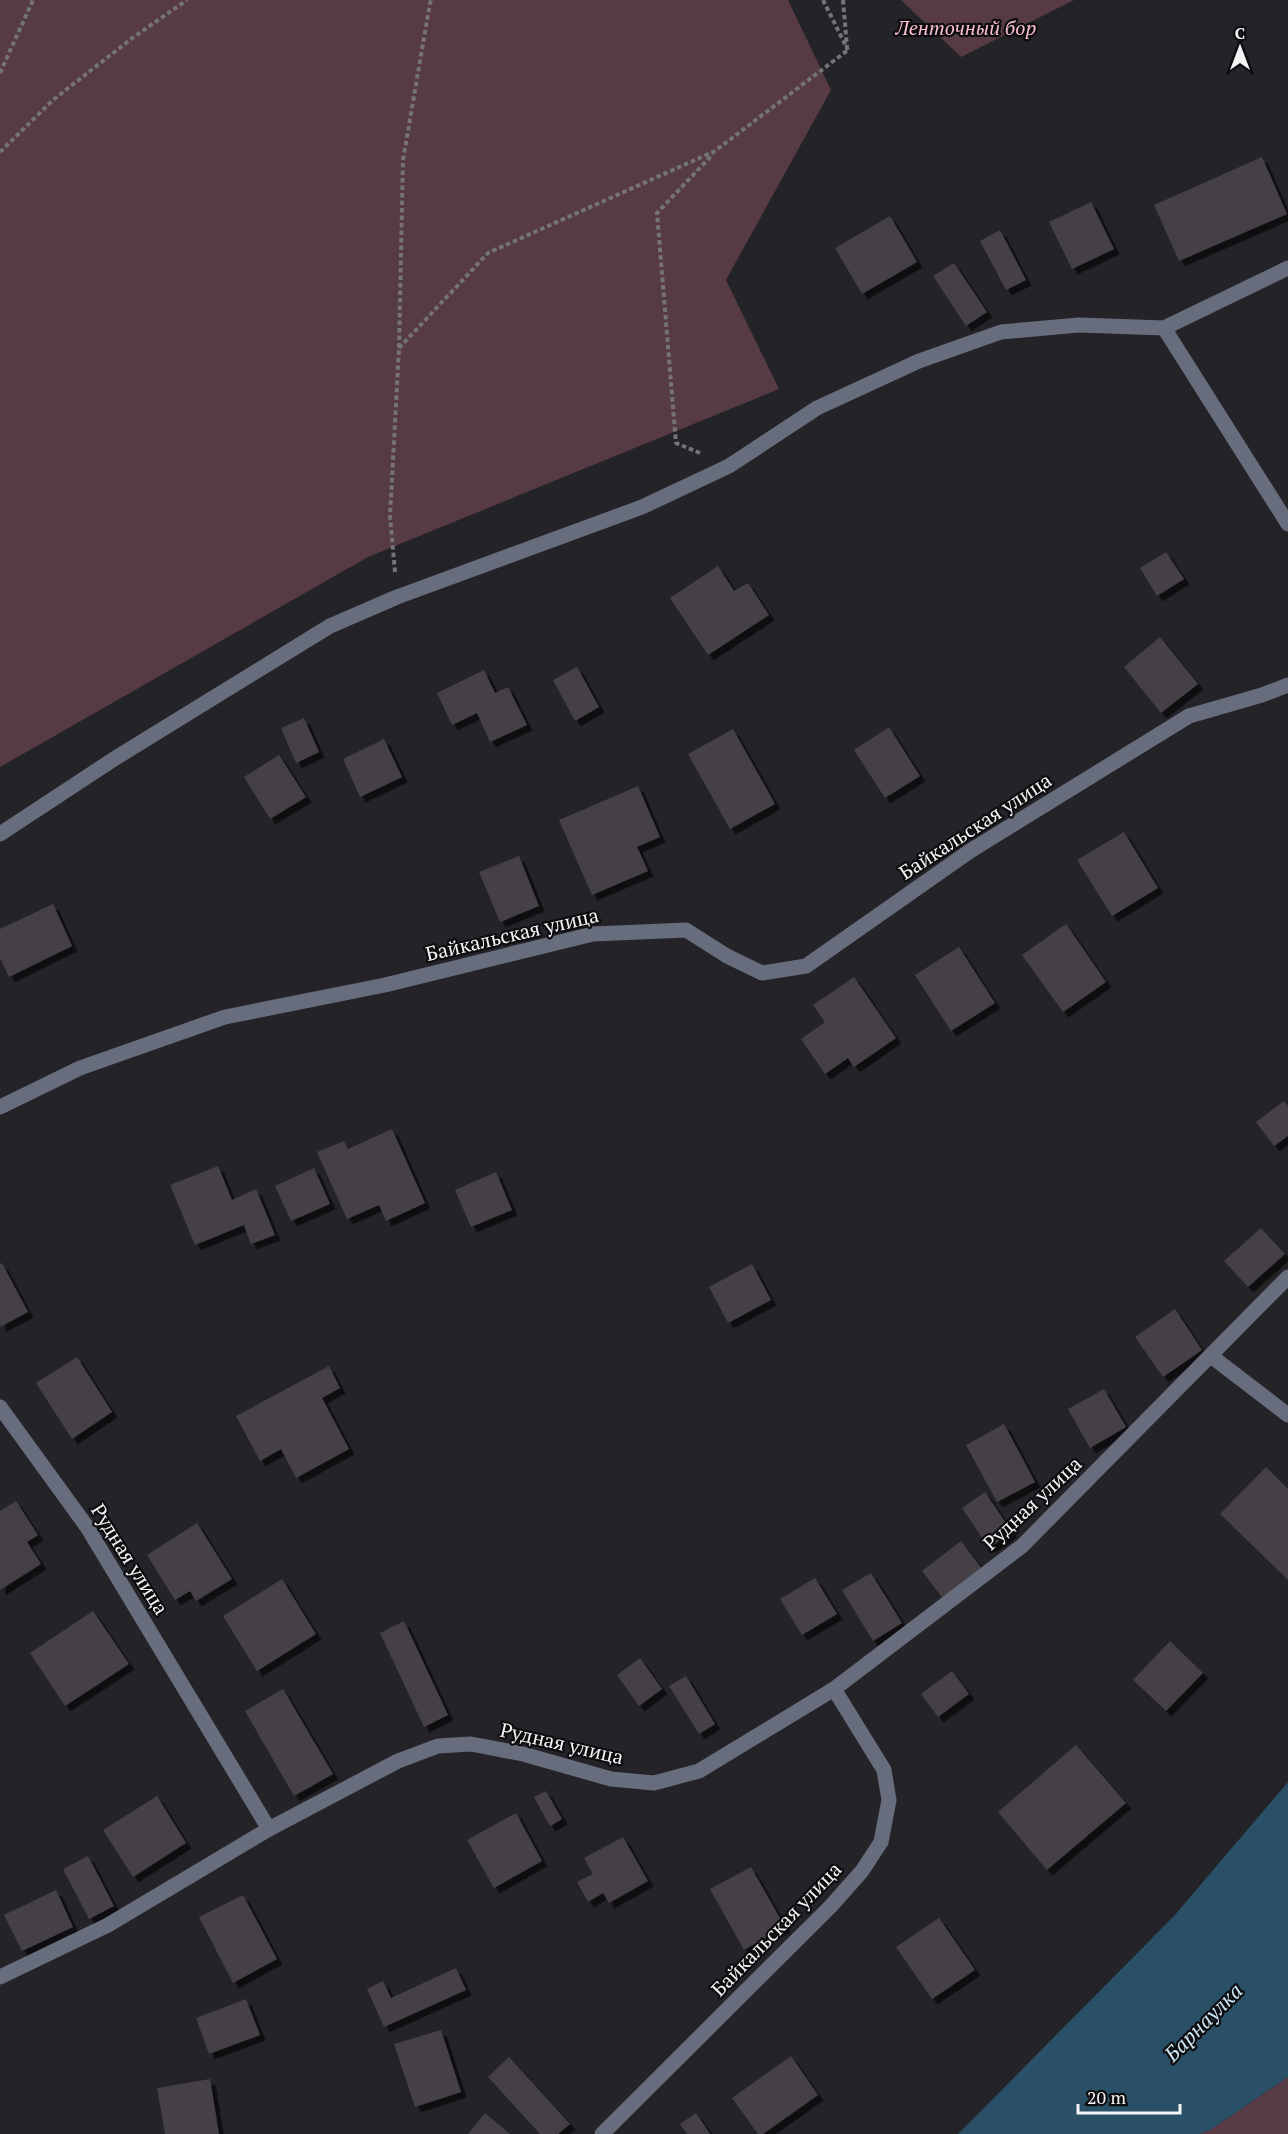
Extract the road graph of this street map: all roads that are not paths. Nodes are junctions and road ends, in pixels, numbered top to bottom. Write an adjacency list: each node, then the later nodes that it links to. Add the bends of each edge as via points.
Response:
1 (1288, 268): 2 (street)
2 (1164, 328): 3 (street); 5 (street, via 1079,325 1001,332 919,361 818,408 729,466 642,507 397,597 330,626)
3 (1288, 524)
4 (1288, 685): 6 (street, Байкальская улица, via 1189,716 970,851 806,966 762,973 686,930 593,934 385,985 225,1017 80,1068)
5 (0, 834)
6 (0, 1107)
7 (1288, 1277): 8 (street, Рудная улица)
8 (1211, 1356): 10 (street); 11 (street, Рудная улица, via 1022,1546)
9 (0, 1407): 12 (street, Рудная улица, via 87,1527)
10 (1288, 1415)
11 (834, 1689): 12 (street, Рудная улица, via 699,1771 654,1783 610,1779 471,1744 438,1746 398,1761); 14 (street, Байкальская улица, via 884,1770 889,1800 880,1842 862,1871 831,1906)
12 (269, 1828): 13 (street, via 108,1925)
13 (0, 1977)
14 (602, 2134)

